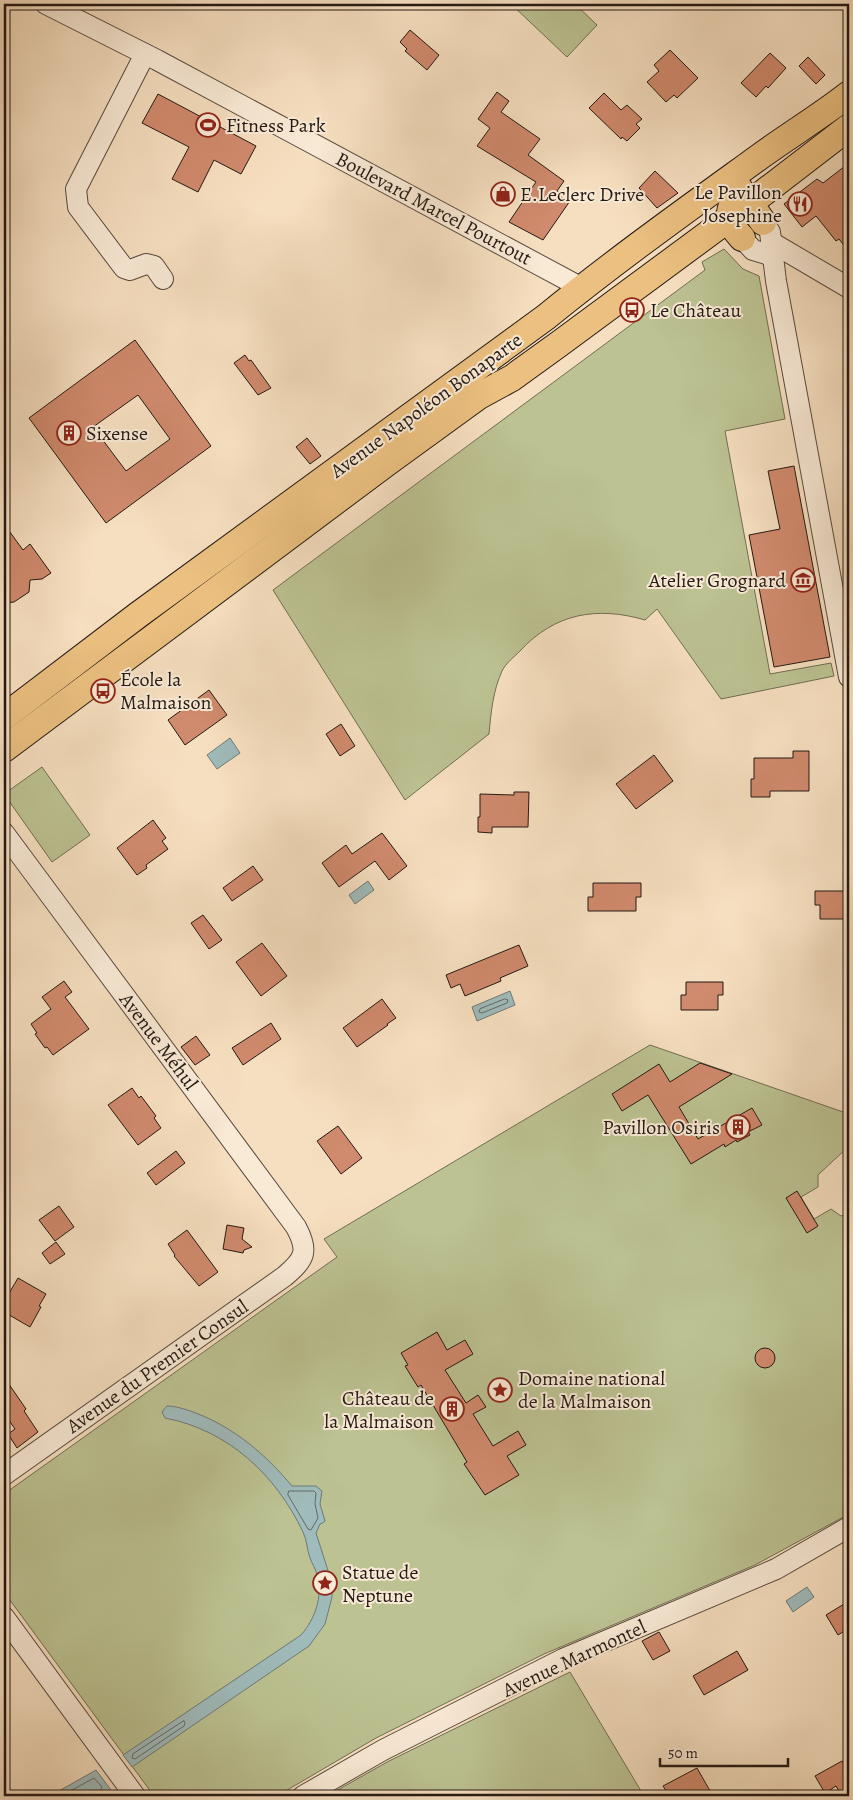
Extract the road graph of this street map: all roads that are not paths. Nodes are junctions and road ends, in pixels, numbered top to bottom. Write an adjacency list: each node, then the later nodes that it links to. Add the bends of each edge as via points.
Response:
1 (57, 6): 2 (street, Boulevard Marcel Pourtout)
2 (145, 54): 7 (street, via 76,189 78,207 124,268 130,270 146,264 154,266); 8 (street, Boulevard Marcel Pourtout)
3 (849, 94): 5 (main road, Avenue Napoléon Bonaparte, via 768,151)
4 (849, 127): 5 (main road, Avenue Napoléon Bonaparte)
5 (755, 215): 6 (main road, via 734,199 730,208); 6 (street, via 753,250); 8 (main road, Avenue Napoléon Bonaparte); 9 (street); 12 (street, via 780,300)
6 (735, 228): 10 (main road, Avenue Napoléon Bonaparte)
7 (163, 279)
8 (582, 288): 10 (main road); 11 (main road, via 579,308 487,378); 13 (main road, Avenue Napoléon Bonaparte)
9 (849, 288)
10 (612, 304): 11 (main road, Avenue Napoléon Bonaparte, via 512,378)
11 (479, 396): 14 (main road, Avenue Napoléon Bonaparte)
12 (849, 677)
13 (4, 717)
14 (4, 749)
15 (4, 833): 16 (street, Avenue Méhul, via 296,1227 304,1240)
16 (305, 1253): 17 (street, Avenue du Premier Consul, via 298,1265 285,1276)
17 (4, 1475)
18 (849, 1527): 21 (street, Avenue Marmontel, via 776,1570 563,1659 383,1750)
19 (4, 1617): 20 (street)
20 (135, 1796)
21 (303, 1796)

